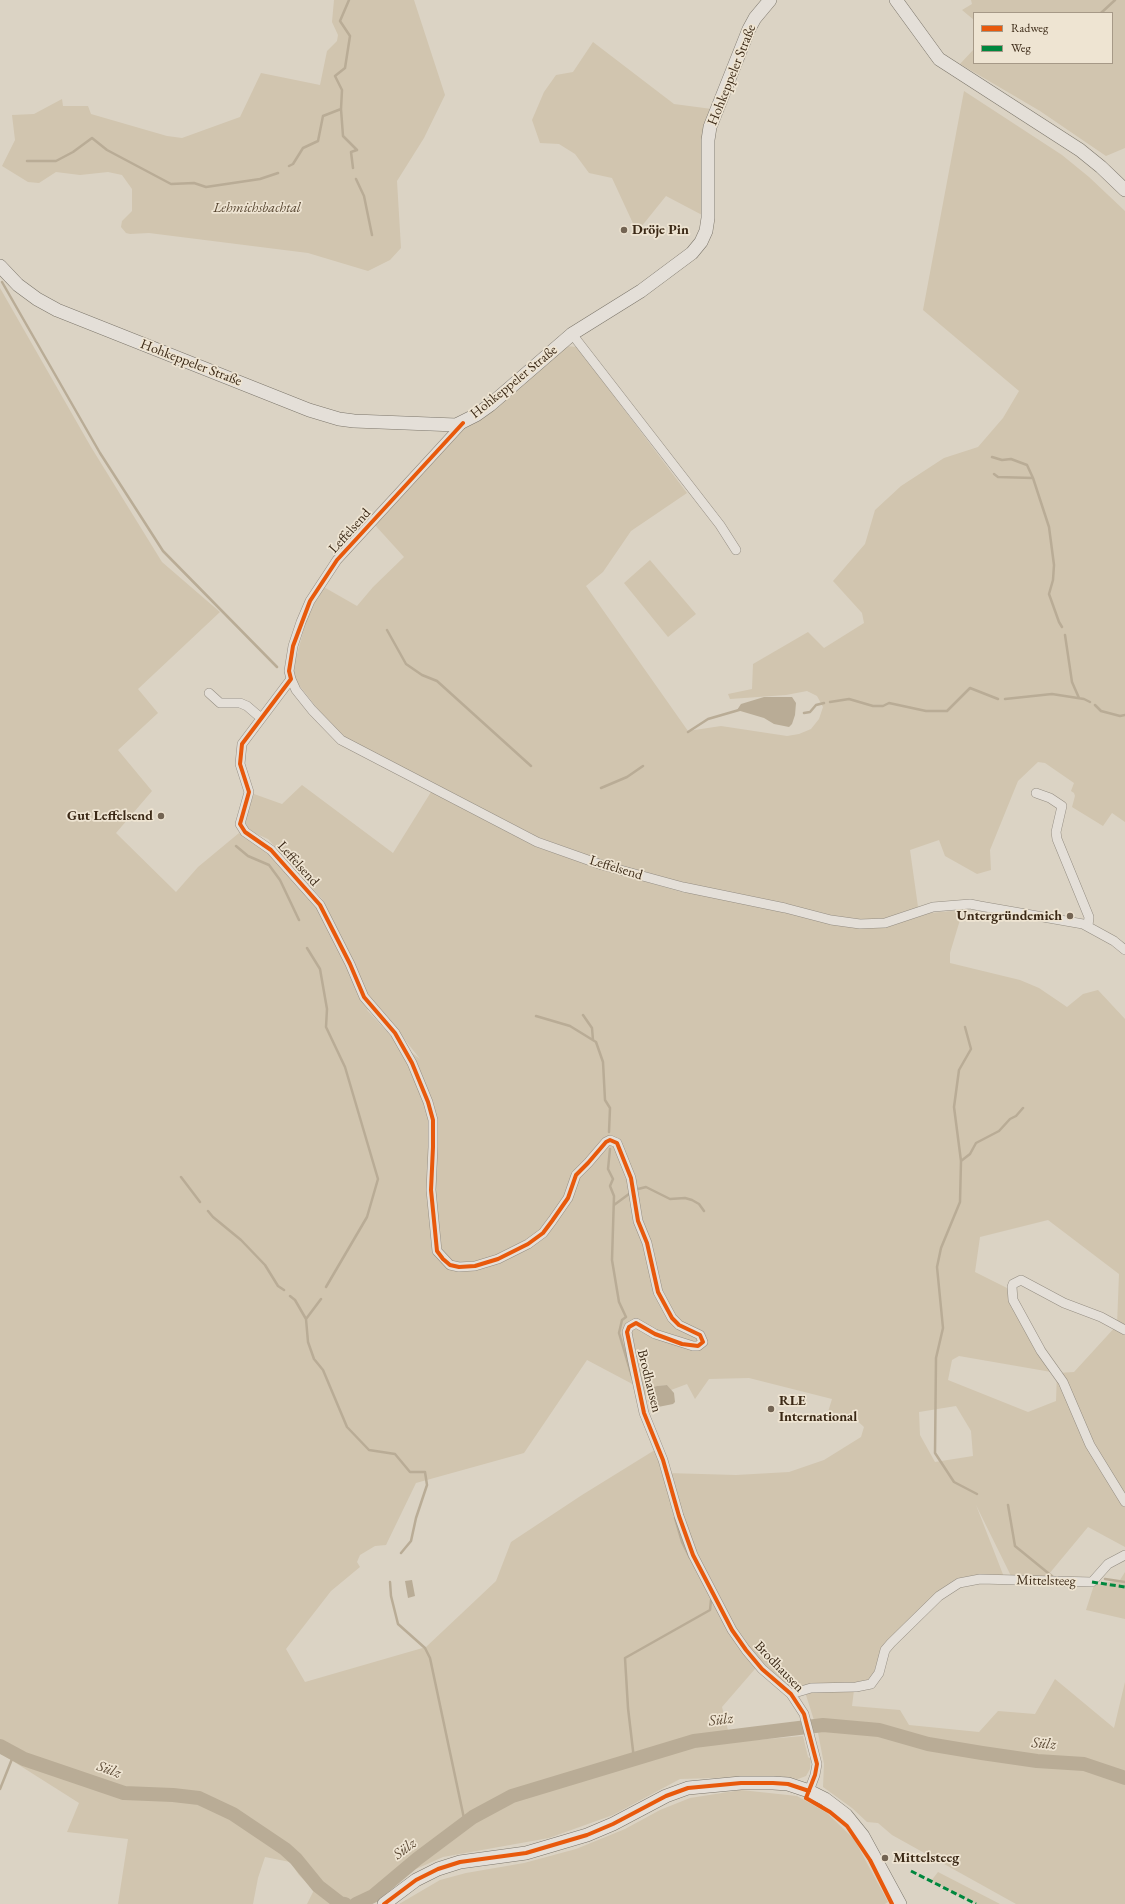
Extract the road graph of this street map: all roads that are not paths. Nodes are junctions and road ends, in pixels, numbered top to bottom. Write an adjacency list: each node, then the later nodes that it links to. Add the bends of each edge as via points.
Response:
1 (770, 0): 5 (street, Hohkeppeler Straße, via 749,29 710,127 708,218 701,242 692,253 641,291)
2 (896, 0): 3 (street, via 939,59 1075,146)
3 (1125, 190)
4 (0, 266): 6 (street, Hohkeppeler Straße, via 37,299 57,310 309,410 354,421 449,426)
5 (572, 334): 6 (street, Hohkeppeler Straße, via 490,405); 7 (street, via 720,525)
6 (463, 423): 8 (street, Leffelsend, via 328,573 310,601 301,622 293,646 289,671)
7 (736, 550)
8 (291, 679): 10 (street, Leffelsend); 12 (street, Leffelsend, via 296,690 312,710 341,740 536,842 602,864 711,894 860,924 874,925 933,907 970,904)
9 (209, 693): 10 (street, via 220,703 240,703 247,706)
10 (262, 718): 14 (street, Leffelsend, via 242,744 240,764 249,792 239,820 242,829 271,850 320,905 364,997 403,1046 423,1089 433,1120)
11 (1036, 793): 12 (street, via 1062,806 1056,832 1057,839 1089,917)
12 (1088, 926): 13 (street)
13 (1125, 950)
14 (431, 1190): 18 (street, Brodhausen, via 437,1251 450,1265 475,1266 528,1244 543,1233 568,1198 576,1175 606,1142 610,1140 617,1143 631,1178 638,1221 658,1292 672,1318 679,1325 700,1335 703,1342 693,1346 655,1334 636,1323 629,1327 627,1332 644,1413 663,1460 679,1516 696,1562 732,1630 746,1650)
15 (1125, 1330): 16 (street, via 1064,1303 1021,1280 1013,1284 1013,1300 1041,1351 1063,1382 1090,1445)
16 (1125, 1502)
17 (1125, 1555): 18 (street, Mittelsteeg, via 1108,1564 1092,1582 980,1579 958,1583 939,1596 891,1643 885,1650 879,1673 871,1684 856,1687 810,1688)
18 (791, 1694): 19 (street, Brodhausen, via 804,1714 814,1746 817,1764)
19 (809, 1791): 20 (street, via 788,1784 772,1783 688,1788 666,1796 587,1835 526,1853 460,1862 438,1869 416,1880); 21 (street, via 836,1806 859,1829)
20 (384, 1904)
21 (900, 1904)

